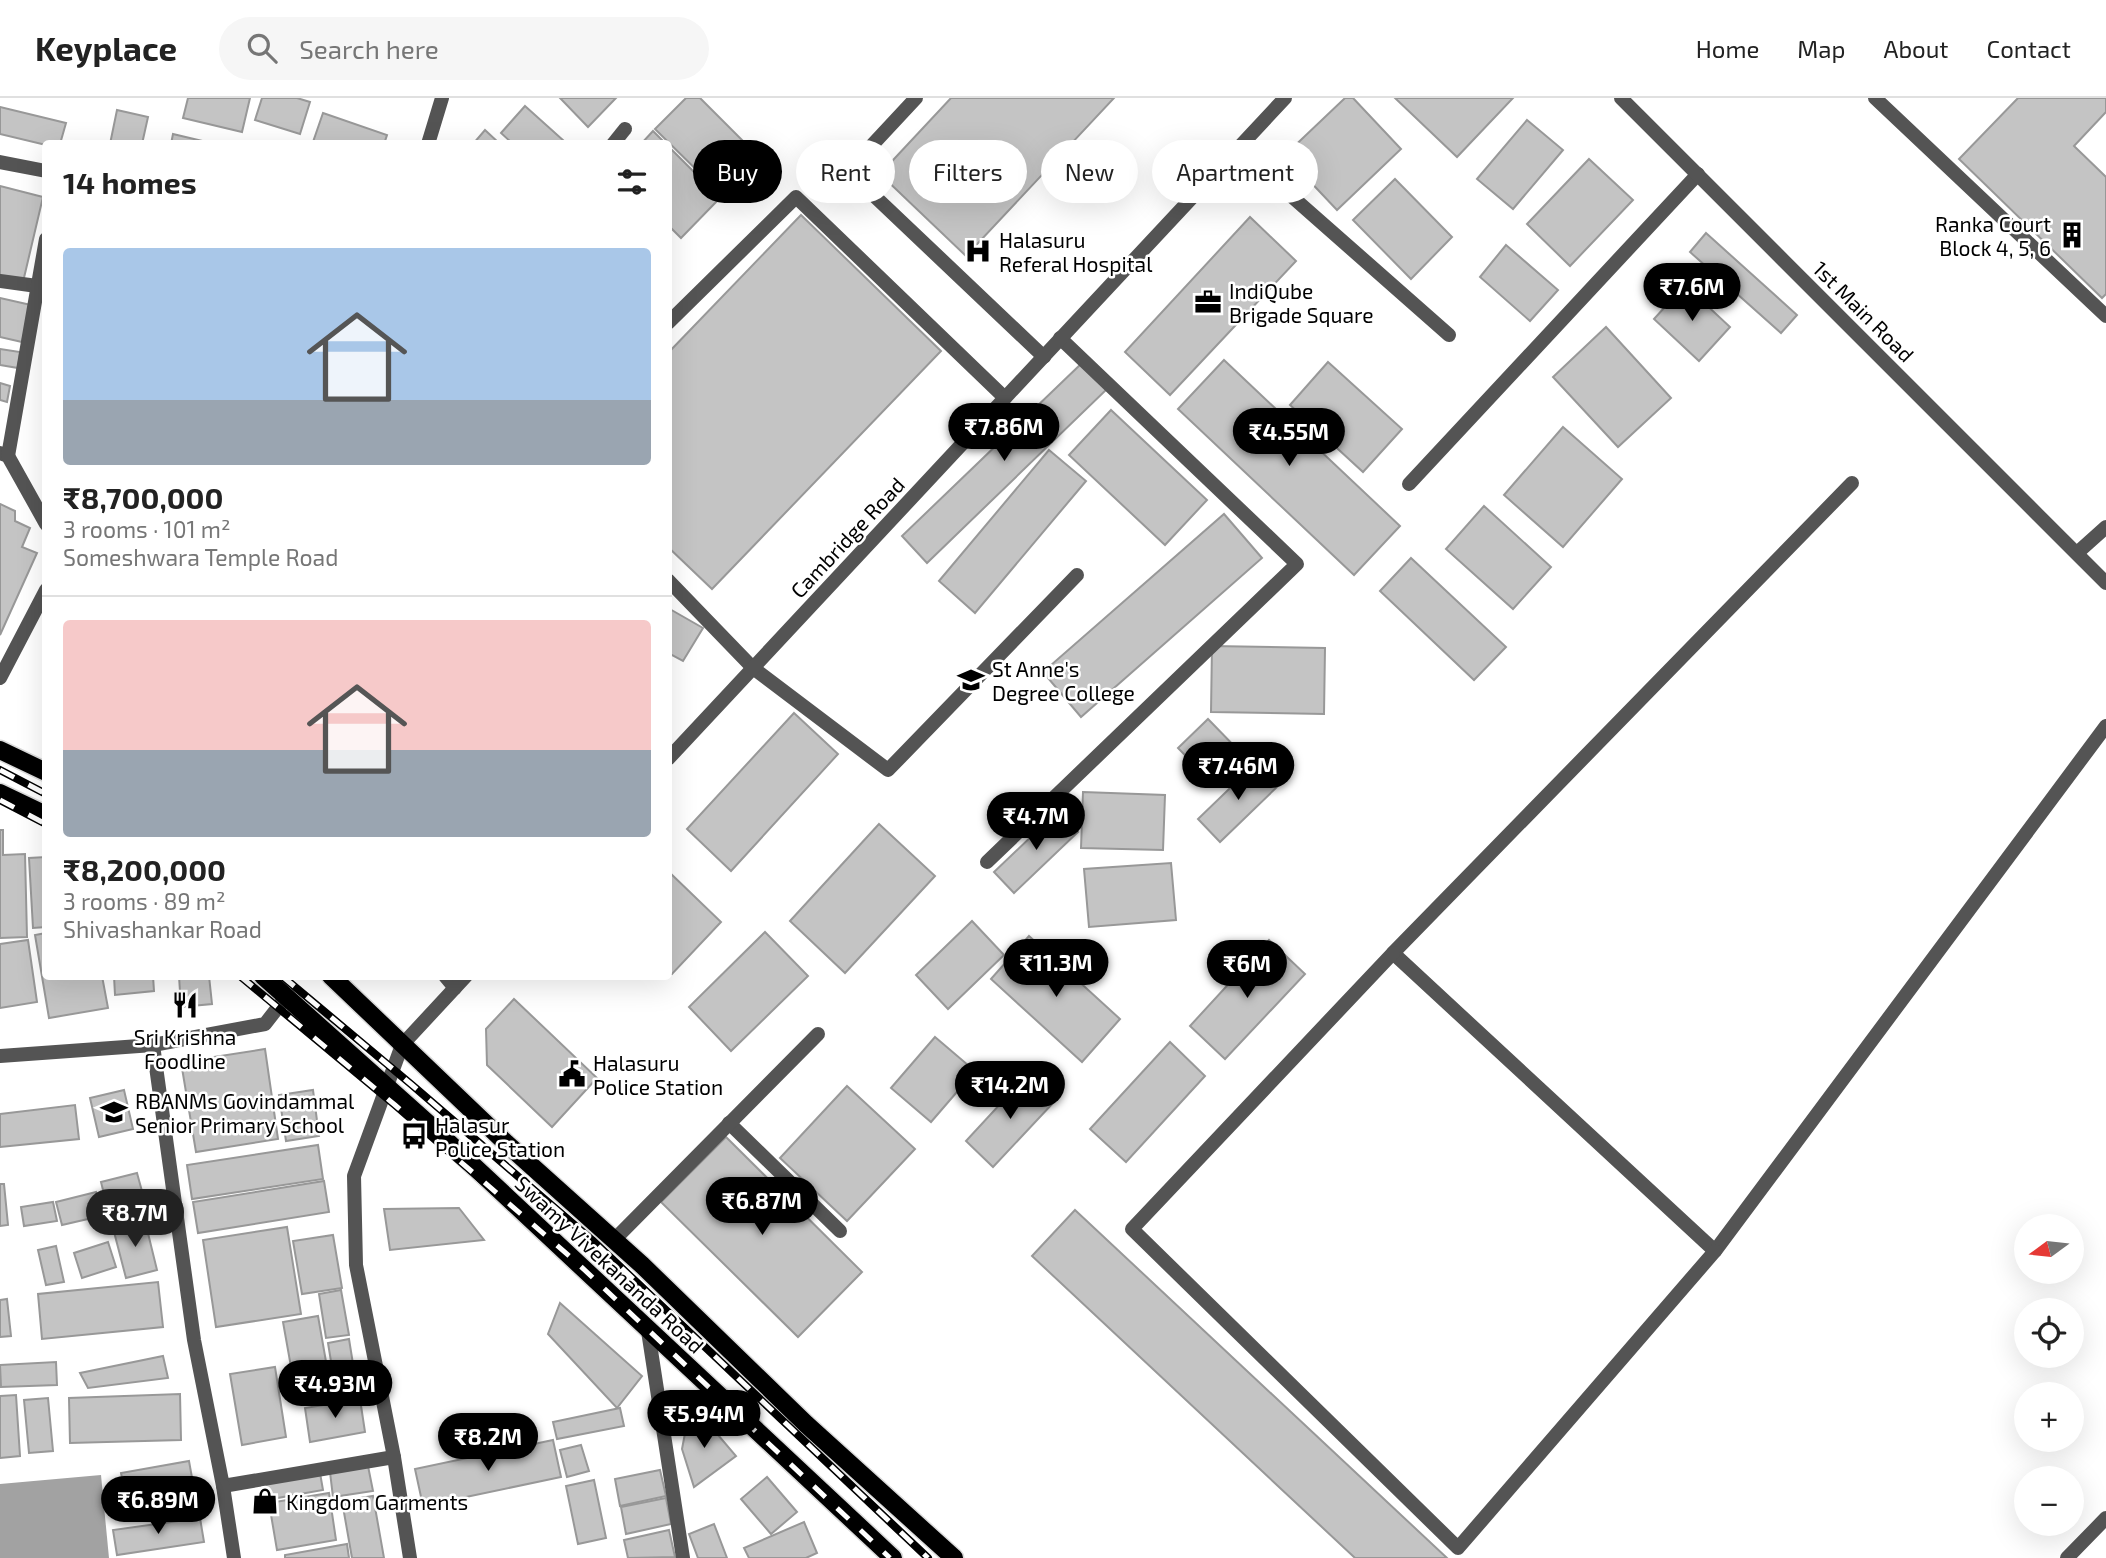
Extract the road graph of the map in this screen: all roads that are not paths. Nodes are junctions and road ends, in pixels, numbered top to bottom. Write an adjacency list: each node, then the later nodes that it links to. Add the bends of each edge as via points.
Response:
1 (442, 98): 7 (street)
2 (916, 98): 22 (street, via 848,171)
3 (1285, 98): 9 (street, Cambridge Road)
4 (1620, 98): 12 (street, 1st Main Road)
5 (1875, 98): 18 (street)
6 (625, 129): 8 (street)
7 (429, 140)
8 (615, 140)
9 (1246, 140)
10 (0, 162): 11 (street)
11 (42, 170)
12 (1698, 174): 26 (street); 29 (street, 1st Main Road)
13 (1187, 203): 21 (street, Cambridge Road)
14 (1299, 203): 20 (street)
15 (42, 260): 17 (street)
16 (0, 281): 17 (street)
17 (37, 286): 24 (street)
18 (2106, 316)
19 (672, 319): 23 (street, via 796,197)
20 (1448, 335)
21 (1060, 338): 22 (street, Cambridge Road); 42 (street, via 1297,564)
22 (1044, 356): 23 (street, Cambridge Road)
23 (1005, 398): 34 (street, Cambridge Road)
24 (4, 455): 27 (street)
25 (1852, 483): 43 (street)
26 (1409, 484)
27 (42, 517)
28 (2106, 527): 29 (street)
29 (2077, 553): 31 (street, 1st Main Road)
30 (1077, 575): 34 (street, via 888,770)
31 (2106, 583)
32 (672, 584): 34 (street)
33 (42, 598): 35 (street)
34 (753, 668): 38 (street, Cambridge Road)
35 (0, 678)
36 (2106, 726): 58 (street)
37 (0, 750): 39 (main road)
38 (672, 755)
39 (42, 770)
40 (0, 793): 41 (main road)
41 (42, 813)
42 (987, 862)
43 (1393, 953): 58 (street); 58 (street, via 1132,1228 1458,1548)
44 (267, 980): 49 (main road, Swamy Vivekananda Road)
45 (335, 980): 52 (main road, Swamy Vivekananda Road)
46 (448, 980): 48 (street)
47 (462, 980): 48 (street)
48 (455, 988): 52 (street)
49 (286, 997): 51 (street, via 265,1024); 54 (main road, Swamy Vivekananda Road)
50 (818, 1034): 55 (street)
51 (153, 1045): 53 (street); 61 (street, via 194,1340)
52 (402, 1045): 54 (street); 57 (main road, Swamy Vivekananda Road)
53 (0, 1056)
54 (386, 1087): 59 (main road, Swamy Vivekananda Road); 60 (street, via 354,1177 355,1227 356,1265)
55 (729, 1123): 56 (street); 57 (street)
56 (840, 1231)
57 (614, 1240): 67 (main road, Swamy Vivekananda Road)
58 (1715, 1251)
59 (648, 1331): 65 (street); 66 (main road, Swamy Vivekananda Road)
60 (394, 1457): 61 (street); 64 (street)
61 (223, 1486): 63 (street)
62 (2106, 1518): 68 (street)
63 (234, 1558)
64 (411, 1558)
65 (683, 1558)
66 (893, 1558)
67 (954, 1558)
68 (2067, 1558)

